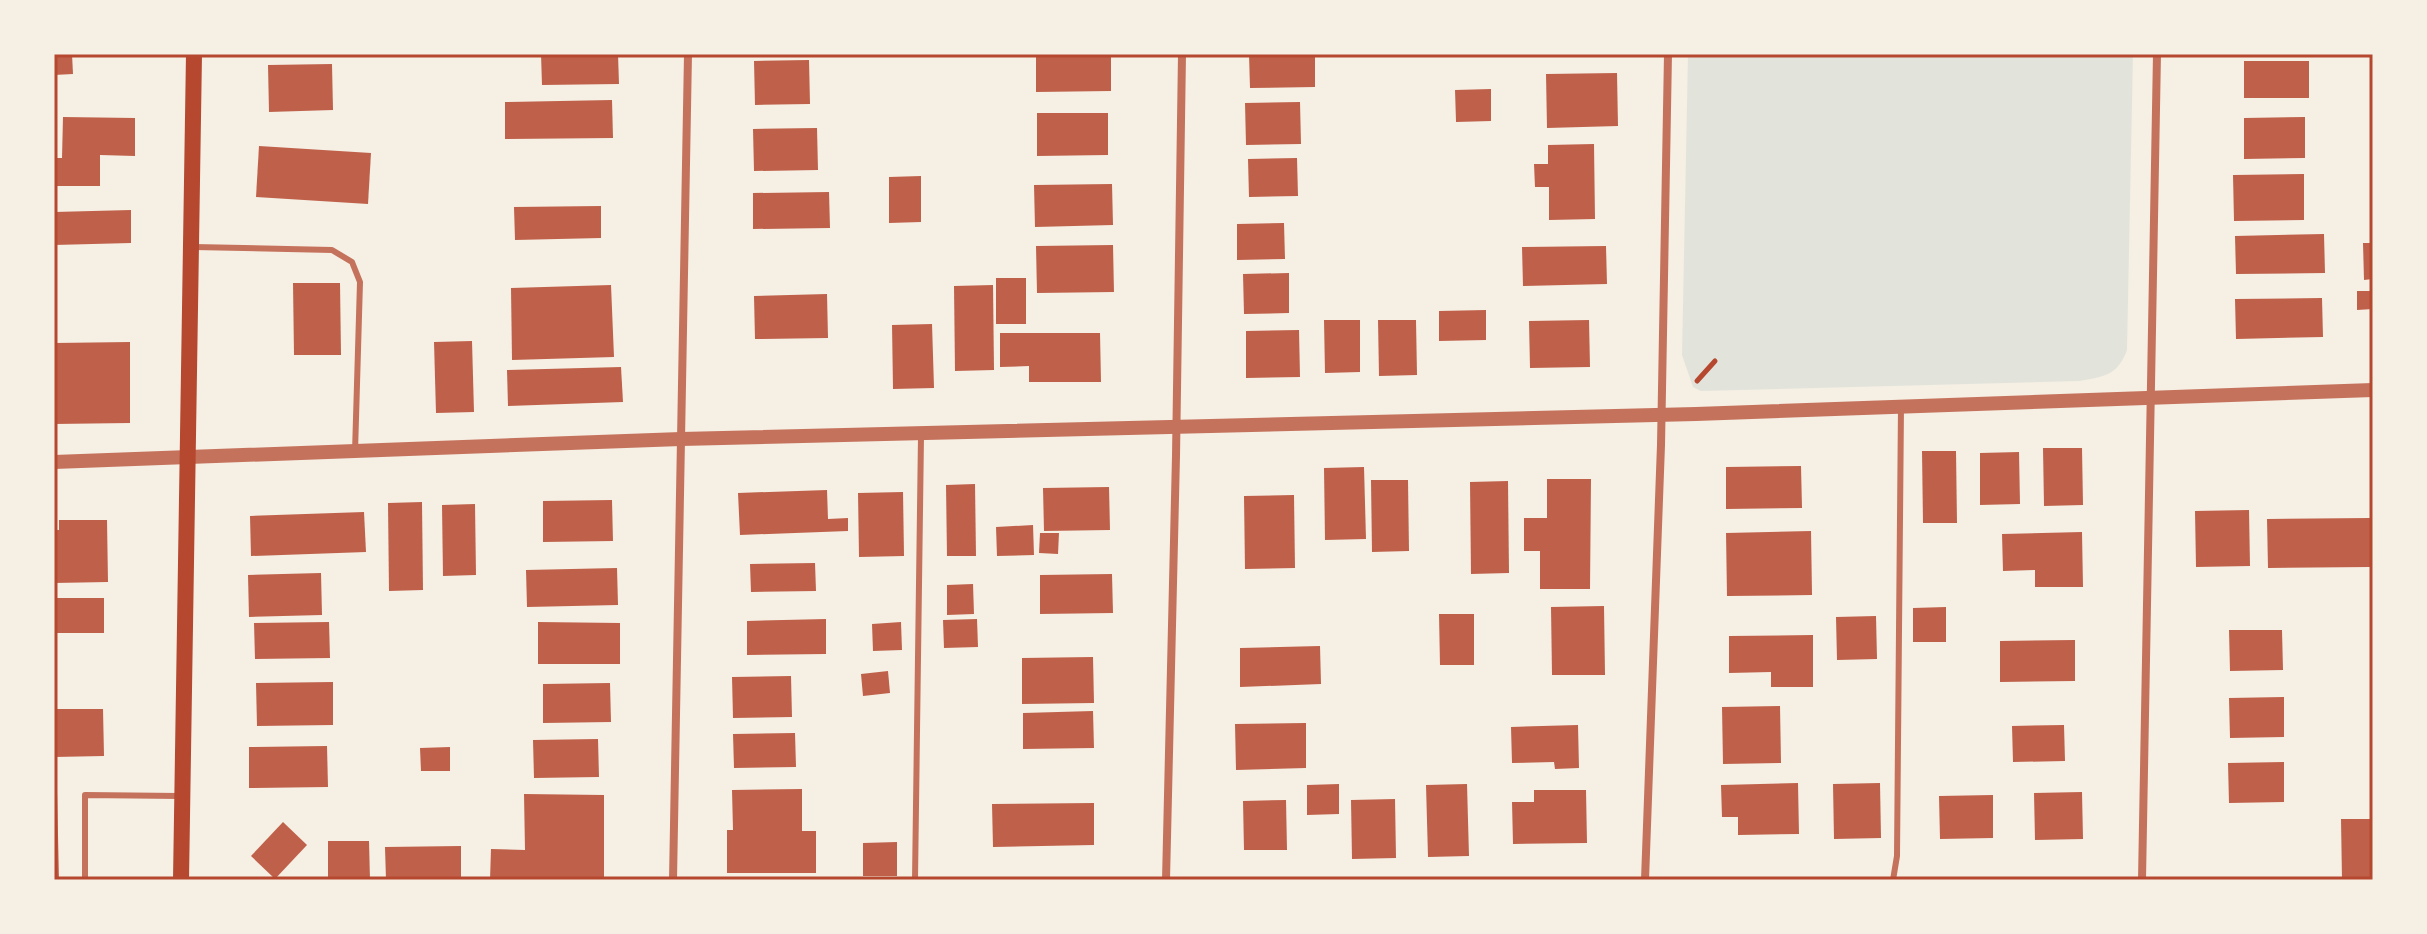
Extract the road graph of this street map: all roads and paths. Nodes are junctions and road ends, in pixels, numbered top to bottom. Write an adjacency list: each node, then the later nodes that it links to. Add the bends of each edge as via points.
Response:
1 (194, 54): 6 (main road)
2 (688, 54): 15 (street)
3 (1182, 54): 13 (street)
4 (1668, 54): 12 (street)
5 (2157, 54): 10 (street)
6 (191, 247): 16 (lane, via 332,250 352,262 360,282); 17 (main road)
7 (1715, 361): 8 (path)
8 (1697, 381)
9 (2373, 390): 10 (street)
10 (2150, 399): 11 (street); 27 (street)
11 (1901, 406): 12 (street); 26 (lane)
12 (1661, 415): 13 (street); 25 (street)
13 (1177, 425): 14 (street); 24 (street)
14 (921, 433): 15 (street); 23 (lane)
15 (681, 439): 16 (street); 22 (street)
16 (355, 452): 17 (street)
17 (189, 458): 18 (street); 19 (main road)
18 (54, 462)
19 (183, 796): 20 (lane, via 85,795); 21 (main road)
20 (85, 880)
21 (181, 880)
22 (673, 880)
23 (915, 880)
24 (1166, 880)
25 (1645, 880)
26 (1893, 880)
27 (2142, 880)

